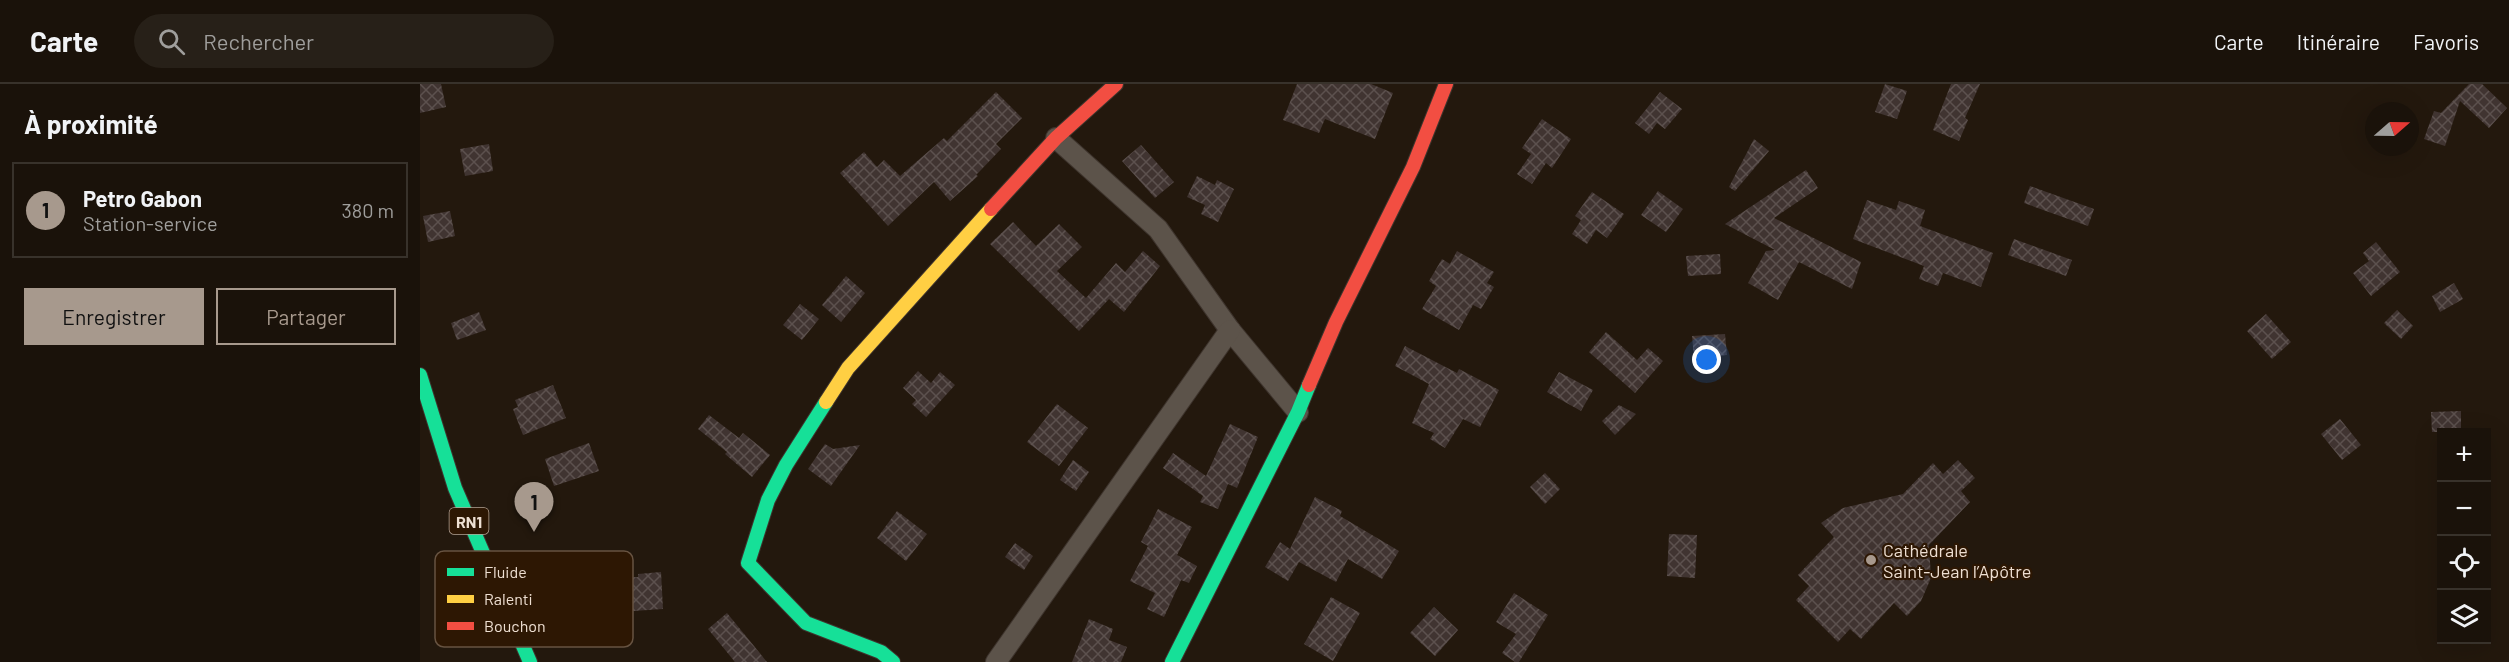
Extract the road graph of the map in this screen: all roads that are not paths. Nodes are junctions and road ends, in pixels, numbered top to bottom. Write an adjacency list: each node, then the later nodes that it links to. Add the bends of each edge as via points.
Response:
1 (1116, 84): 3 (main road)
2 (1446, 84): 6 (main road, via 1413,167 1336,322)
3 (1056, 138): 4 (street, via 1158,229); 10 (main road, via 848,369 786,465 768,500 748,563 806,623 881,652)
4 (1230, 330): 6 (street); 11 (street)
5 (420, 375): 7 (main road, RN1, via 455,488)
6 (1298, 412): 12 (main road)
7 (482, 551)
8 (524, 647): 9 (main road, RN1)
9 (530, 662)
10 (893, 662)
11 (996, 662)
12 (1172, 662)

